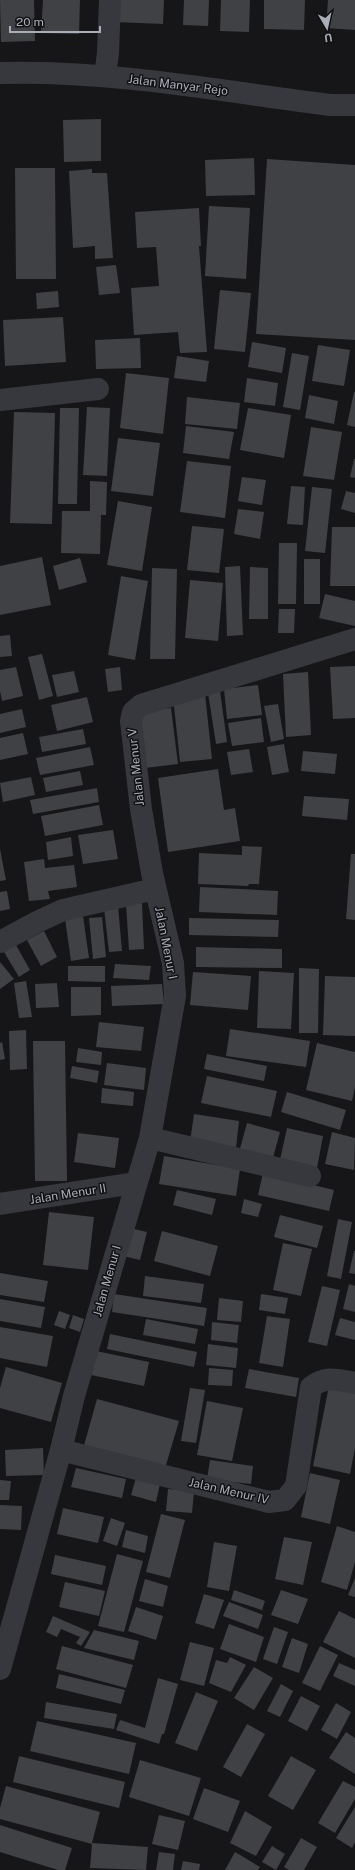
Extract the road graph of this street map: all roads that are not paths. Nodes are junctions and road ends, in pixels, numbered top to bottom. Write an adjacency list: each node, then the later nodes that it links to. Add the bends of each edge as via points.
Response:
1 (110, 0): 3 (street)
2 (0, 73): 3 (street, Jalan Manyar Rejo)
3 (105, 76): 4 (street, Jalan Manyar Rejo, via 330,105)
4 (355, 105)
5 (98, 388): 6 (street)
6 (0, 400)
7 (355, 639): 8 (street, Jalan Menur V, via 141,705 133,712 131,721 141,809)
8 (156, 889): 9 (street, via 63,910); 10 (street, Jalan Menur I, via 173,963 175,996)
9 (0, 942)
10 (150, 1138): 11 (street); 12 (street, Jalan Menur I)
11 (310, 1176)
12 (135, 1183): 13 (street, Jalan Menur II); 15 (street, Jalan Menur I)
13 (0, 1204)
14 (355, 1383): 15 (street, Jalan Menur IV, via 332,1379 319,1380 312,1387 296,1486 285,1500 269,1502)
15 (61, 1450): 16 (street, Jalan Menur I)
16 (0, 1669)

